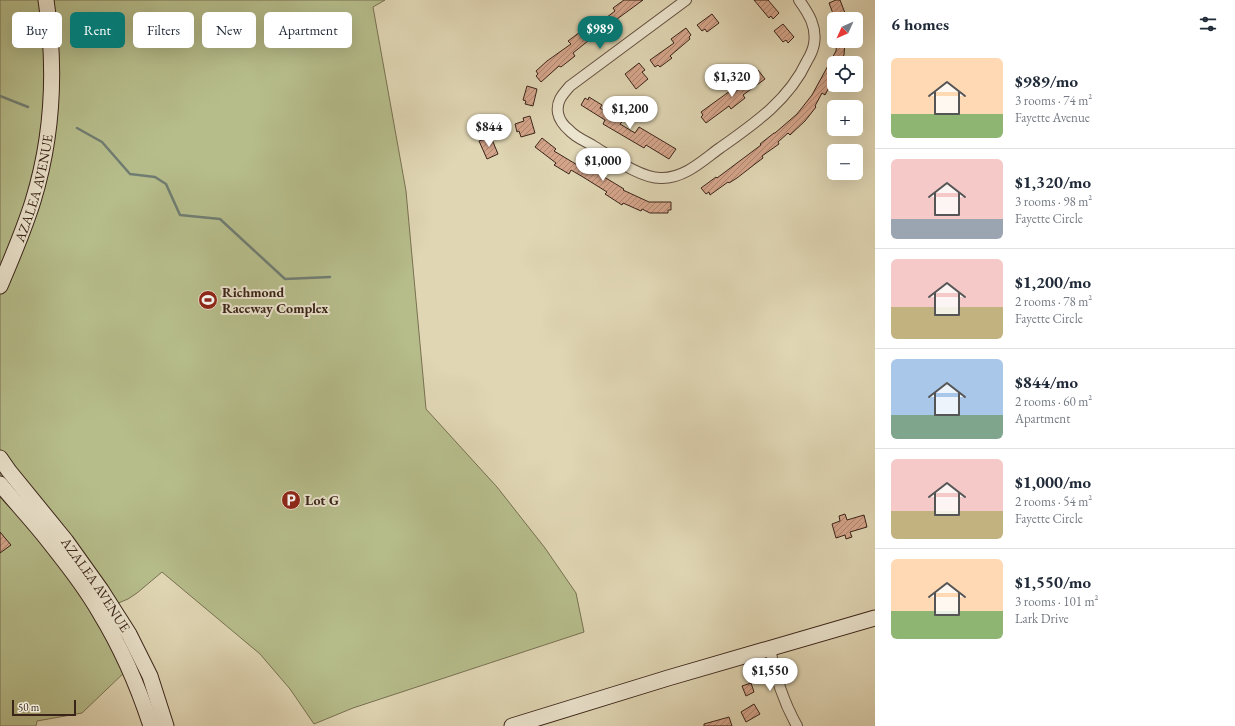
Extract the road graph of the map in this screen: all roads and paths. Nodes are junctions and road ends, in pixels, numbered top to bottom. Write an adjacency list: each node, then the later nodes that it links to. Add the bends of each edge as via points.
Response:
1 (46, 0): 4 (street, AZALEA AVENUE, via 52,62 46,145 33,201)
2 (686, 0): 3 (street, via 570,86 559,99 558,105 561,120 571,132 635,170 663,178 678,176 696,166 772,109 784,96 799,76 812,50 815,34 811,18)
3 (799, 0)
4 (0, 286)
5 (0, 458): 10 (street, AZALEA AVENUE, via 66,541 129,634 150,676)
6 (0, 484): 9 (street, AZALEA AVENUE, via 47,539 99,611 129,668)
7 (875, 618): 8 (street)
8 (770, 648): 11 (street); 12 (street, via 780,687)
9 (151, 726)
10 (166, 726)
11 (512, 726)
12 (797, 726)

